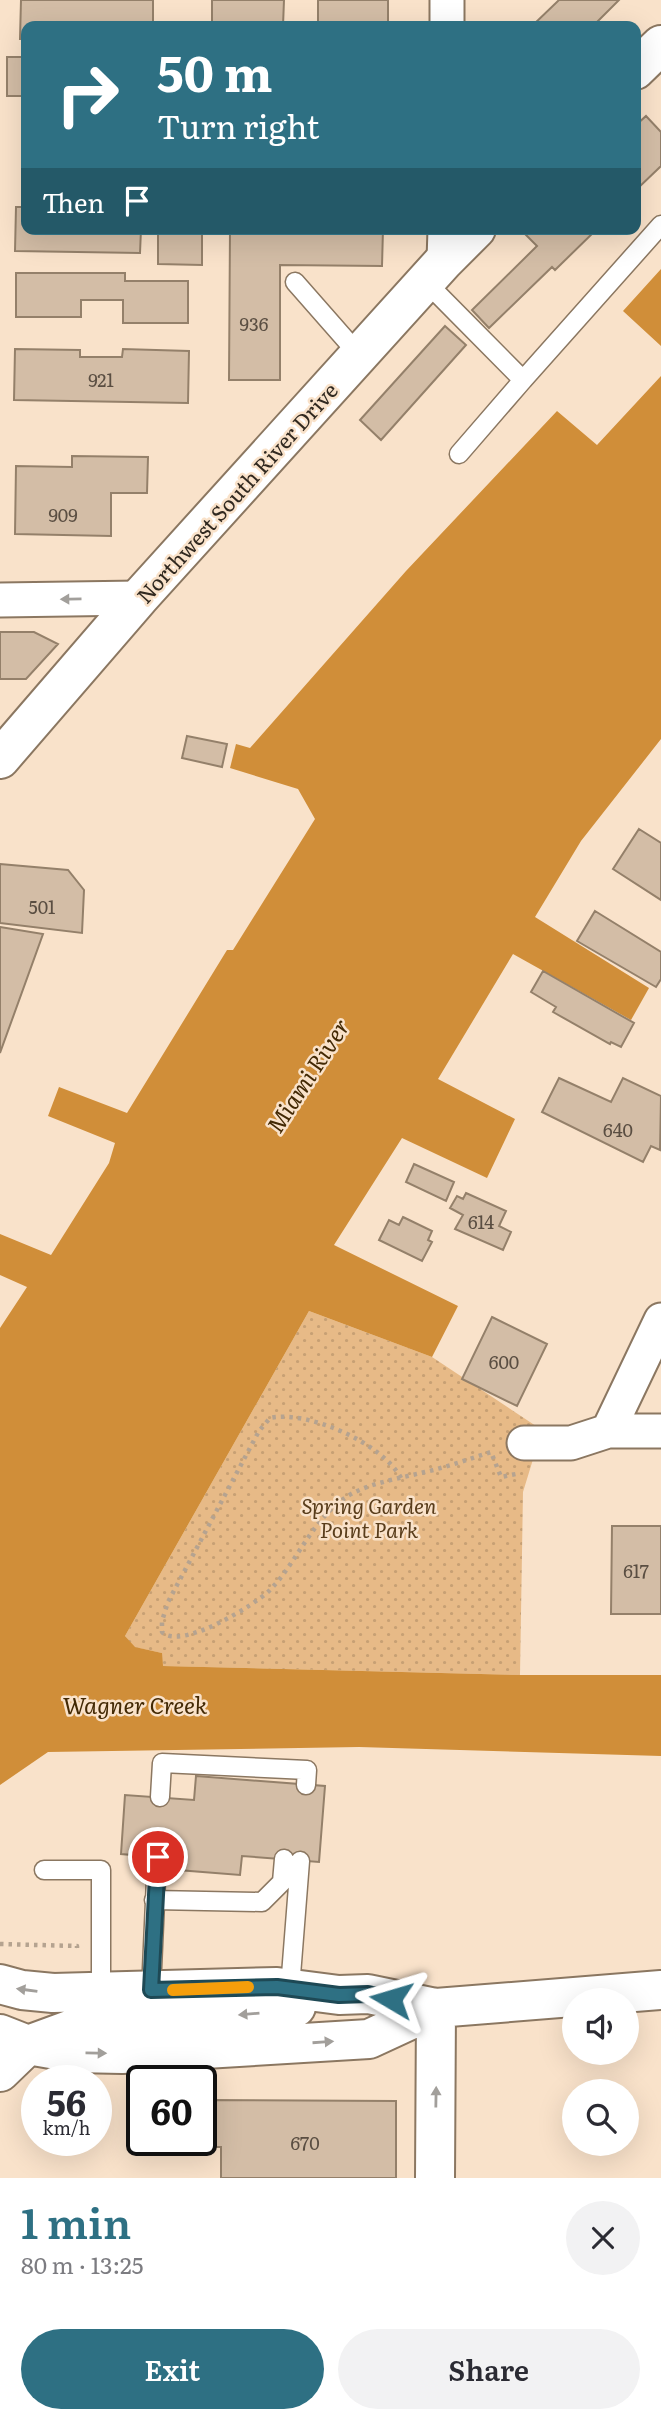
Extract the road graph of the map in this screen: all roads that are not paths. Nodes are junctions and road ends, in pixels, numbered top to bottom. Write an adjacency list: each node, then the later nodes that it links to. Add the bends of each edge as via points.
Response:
1 (447, 0): 2 (street)
2 (447, 21)
3 (661, 45): 4 (main road)
4 (641, 64)
5 (661, 225): 10 (lane)
6 (468, 235): 7 (main road, Northwest South River Drive)
7 (438, 257): 9 (main road, Northwest South River Drive); 10 (lane)
8 (295, 282): 9 (lane)
9 (360, 356): 12 (main road, Northwest South River Drive)
10 (523, 380): 11 (lane)
11 (459, 454)
12 (139, 598): 13 (street, one-way to 13); 14 (main road, Northwest South River Drive)
13 (0, 600)
14 (0, 759)
15 (661, 1320): 16 (street)
16 (608, 1431): 17 (street); 18 (street)
17 (661, 1431)
18 (525, 1457)
19 (306, 1785): 20 (lane, via 307,1770 162,1763)
20 (160, 1797)
21 (158, 1857): 23 (lane)
22 (44, 1870): 28 (lane, via 101,1870)
23 (154, 1900): 25 (lane, via 262,1902 282,1882 292,1860 295,1930); 26 (lane)
24 (0, 1984): 28 (main road, one-way to 24, via 53,1993)
25 (290, 1988): 26 (main road); 29 (main road)
26 (151, 1990): 28 (main road)
27 (661, 1990): 30 (main road)
28 (101, 1992)
29 (339, 1995): 30 (main road, via 368,1994); 31 (main road, one-way to 31, via 277,2012 69,2030)
30 (436, 2008): 31 (main road, one-way to 30, via 74,2053 122,2054 369,2039); 33 (main road, one-way to 30)
31 (14, 2040): 32 (main road)
32 (0, 2072)
33 (435, 2178)

